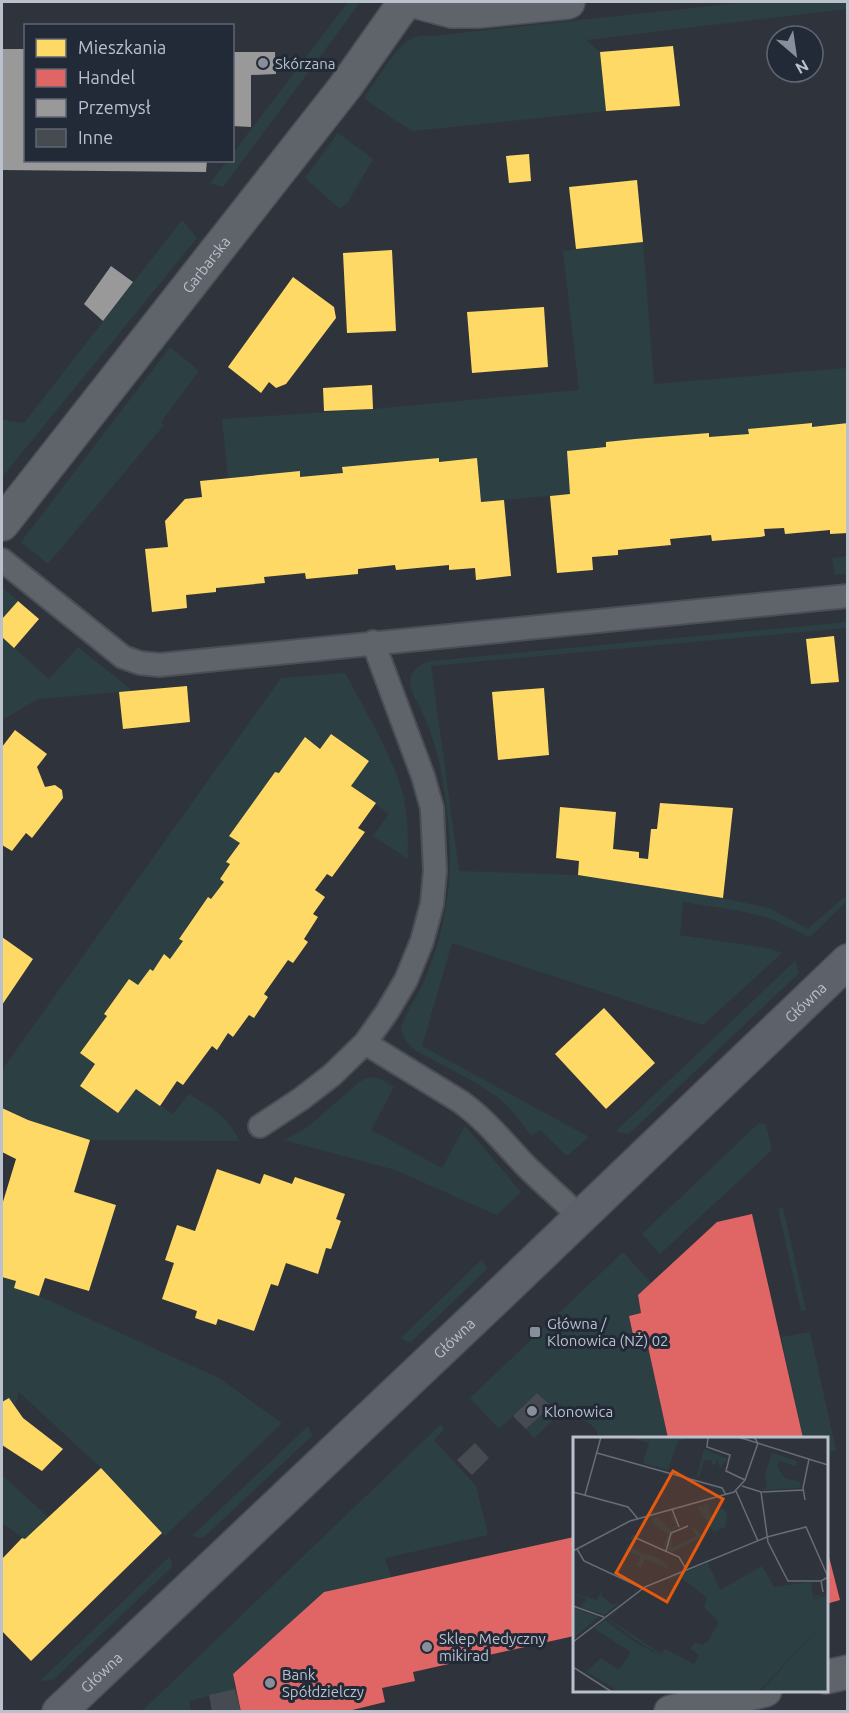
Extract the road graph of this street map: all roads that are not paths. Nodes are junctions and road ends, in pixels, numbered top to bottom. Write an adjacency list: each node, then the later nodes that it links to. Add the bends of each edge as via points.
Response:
1 (405, 2): 4 (street, Garbarska, via 345,87)
2 (418, 2): 3 (street, via 452,11 480,11)
3 (568, 2)
4 (2, 524)
5 (2, 560): 7 (lane, via 123,657 140,663 159,665)
6 (848, 596): 7 (lane)
7 (374, 642): 9 (lane, via 432,808 435,871 432,904 422,941 406,980)
8 (848, 961): 11 (street, Główna)
9 (365, 1043): 10 (lane, via 332,1075); 11 (lane, via 474,1112)
10 (260, 1126)
11 (580, 1217): 15 (street, Główna)
12 (848, 1672): 13 (street)
13 (828, 1677)
14 (756, 1692): 16 (street)
15 (59, 1712)
16 (671, 1712)

